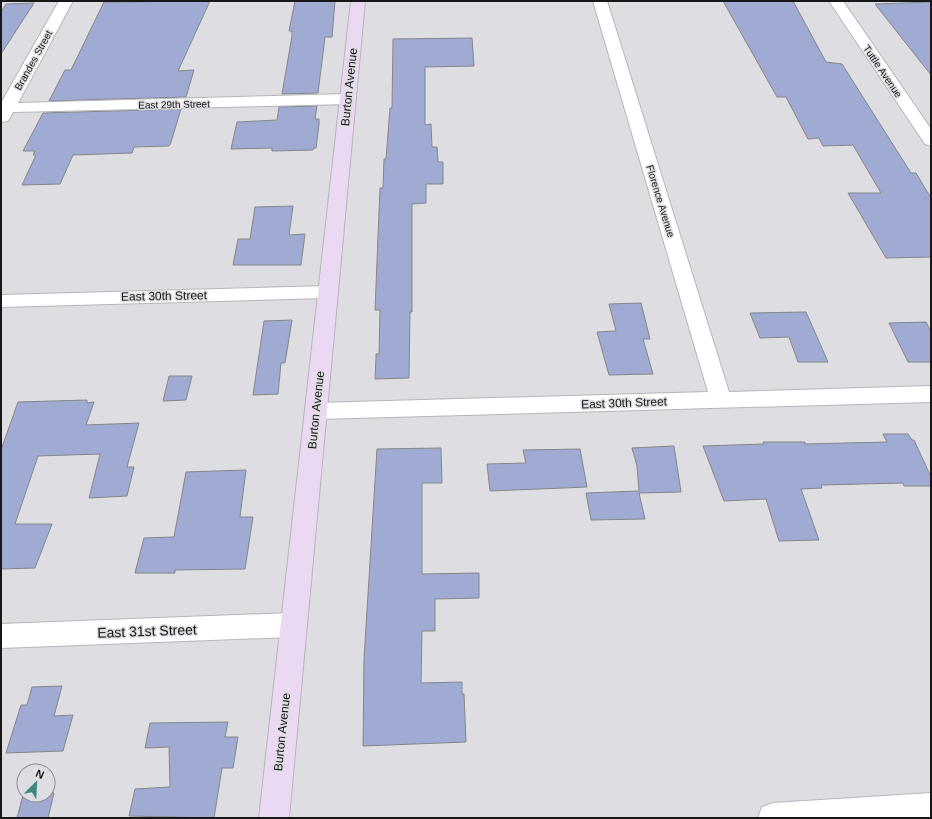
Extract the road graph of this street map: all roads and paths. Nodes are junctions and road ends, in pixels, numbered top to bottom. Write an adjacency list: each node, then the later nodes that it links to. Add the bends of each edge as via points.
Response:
1 (66, 1): 6 (street, Brandes Street)
2 (358, 1): 5 (street, Burton Avenue)
3 (600, 1): 11 (street, Florence Avenue)
4 (836, 1): 7 (street, Tuttle Avenue)
5 (348, 99): 6 (street, East 29th Street); 8 (street, Burton Avenue)
6 (3, 112)
7 (931, 140)
8 (328, 292): 9 (street, East 30th Street); 12 (street, Burton Avenue)
9 (1, 301)
10 (931, 394): 11 (street, East 30th Street)
11 (721, 400): 12 (street, East 30th Street)
12 (317, 411): 13 (street, Burton Avenue)
13 (292, 626): 14 (street, East 31st Street); 16 (street, Burton Avenue)
14 (1, 636)
15 (931, 808): 17 (street)
16 (274, 818)
17 (774, 818)

